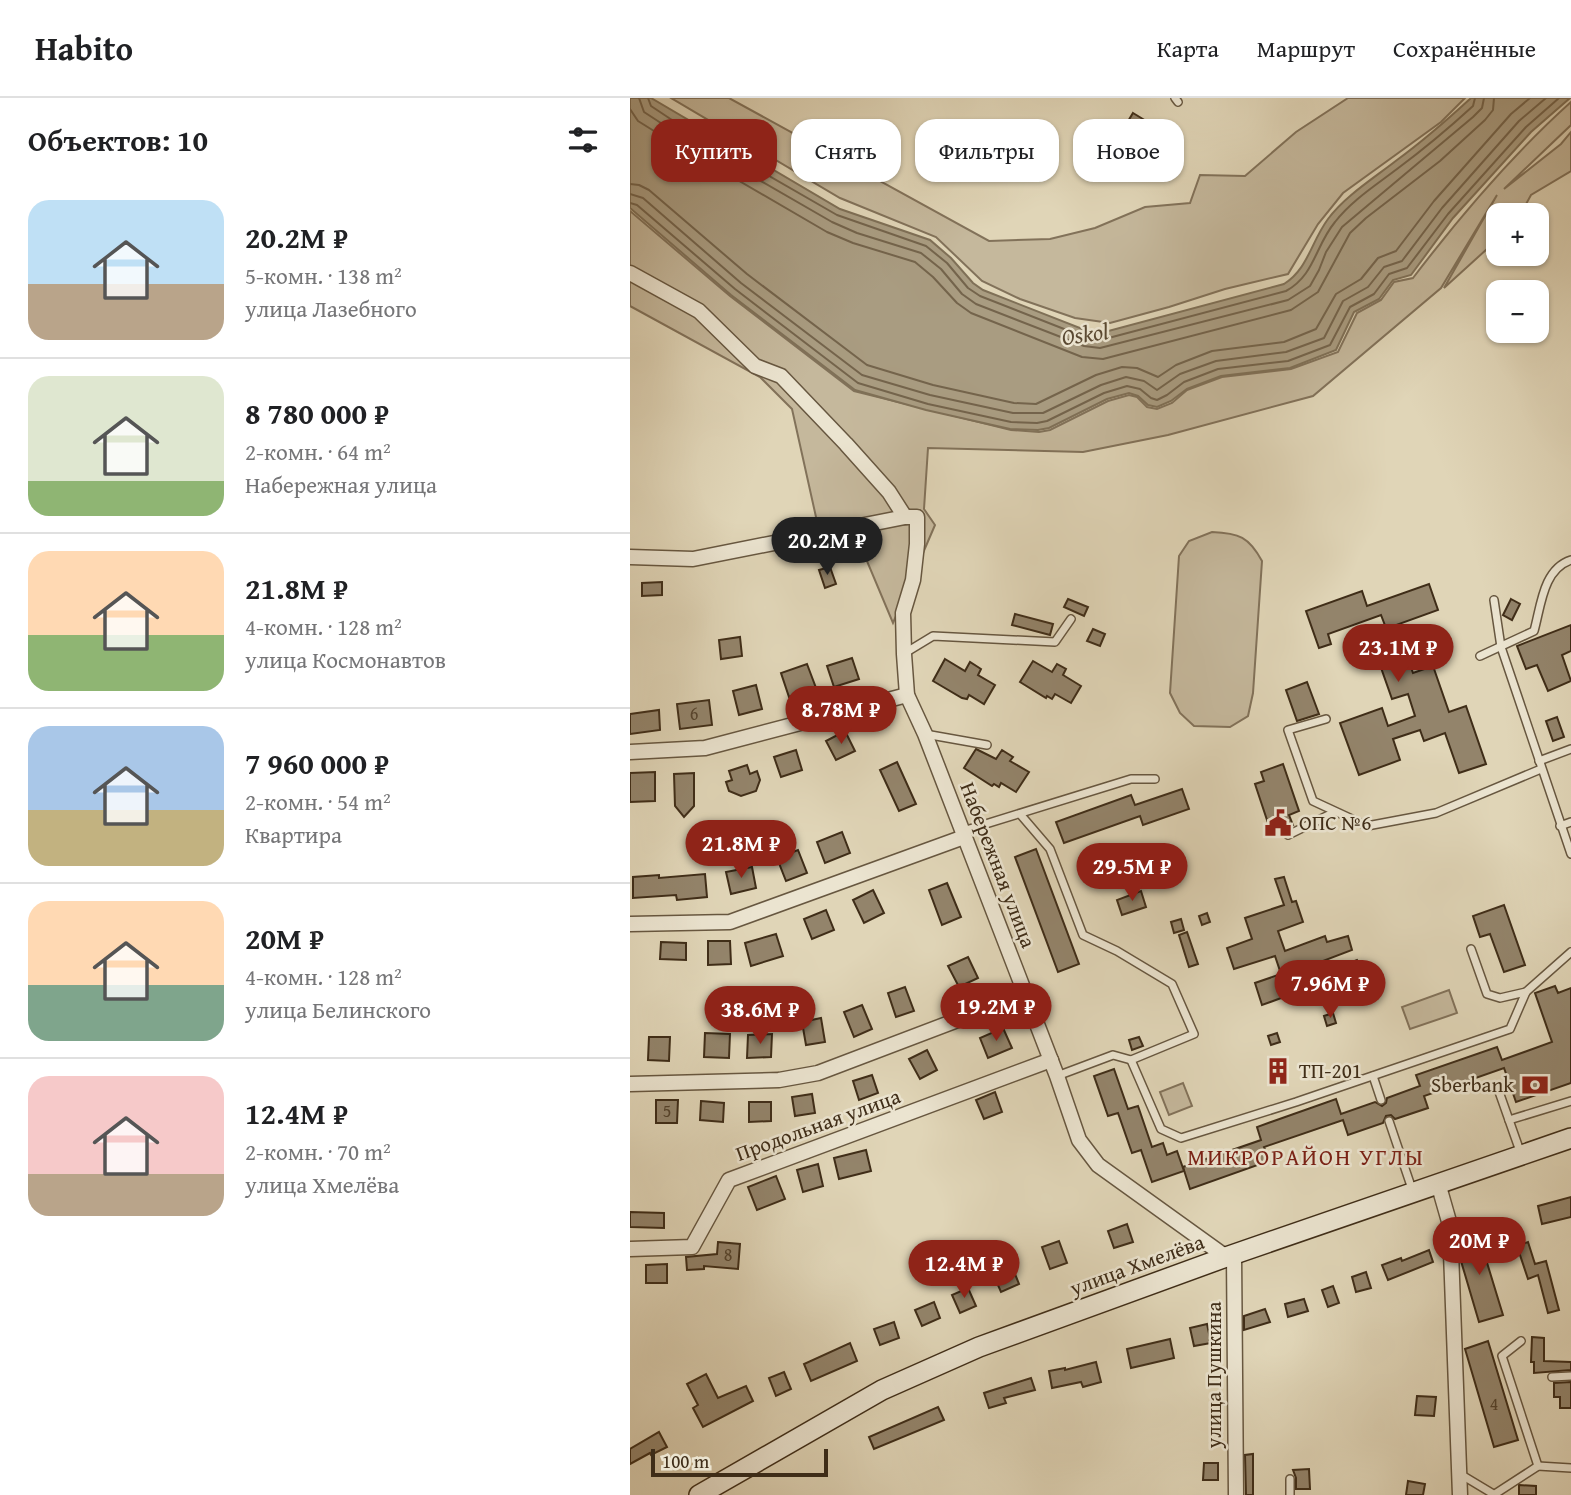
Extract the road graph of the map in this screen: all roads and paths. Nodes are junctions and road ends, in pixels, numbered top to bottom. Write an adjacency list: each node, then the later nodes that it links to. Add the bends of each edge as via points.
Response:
1 (630, 273): 2 (street, via 699,311 755,366 780,376)
2 (911, 517): 3 (street, via 693,559); 8 (street, via 917,544 903,613)
3 (630, 557)
4 (1571, 560): 7 (lane, via 1550,574 1534,631)
5 (1494, 600): 7 (lane)
6 (1071, 619): 8 (lane, via 1055,642 933,636)
7 (1501, 647): 9 (lane); 16 (lane)
8 (904, 654): 10 (street)
9 (1480, 656)
10 (907, 695): 12 (street, Набережная улица); 15 (street, via 705,748)
11 (1326, 719): 18 (lane, via 1288,730 1313,801)
12 (925, 734): 13 (lane); 22 (street, Набережная улица)
13 (987, 745)
14 (1571, 749): 16 (lane)
15 (630, 752)
16 (1540, 765): 18 (lane, via 1436,813 1367,826); 21 (lane)
17 (1155, 779): 19 (lane, via 1131,779)
18 (1335, 812): 23 (lane)
19 (1020, 814): 22 (lane); 31 (lane, via 1050,849 1083,935 1172,984 1184,1001 1194,1034)
20 (1571, 822): 21 (lane)
21 (1560, 826): 24 (lane)
22 (963, 834): 25 (street, via 730,922); 29 (street, Набережная улица)
23 (1289, 835)
24 (1571, 854)
25 (630, 924)
26 (1471, 949): 28 (lane, via 1487,994 1500,998)
27 (1571, 952): 28 (lane)
28 (1525, 992): 33 (lane, via 1510,1029)
29 (1026, 994): 30 (street, Набережная улица); 34 (street, via 818,1073 779,1080)
30 (1051, 1060): 32 (street, Набережная улица); 44 (street, Продольная улица, via 729,1180 692,1247)
31 (1131, 1060): 32 (lane, via 1113,1055); 33 (lane, via 1161,1129 1181,1138)
32 (1058, 1076): 45 (street, Набережная улица, via 1079,1140 1098,1164)
33 (1373, 1076): 36 (lane)
34 (630, 1084)
35 (1497, 1086): 38 (lane)
36 (1381, 1100)
37 (1571, 1101): 38 (lane)
38 (1509, 1119): 41 (lane)
39 (1389, 1121): 43 (lane)
40 (1571, 1138): 41 (main road, улица Хмелёва)
41 (1522, 1155): 42 (main road, улица Хмелёва)
42 (1438, 1184): 43 (main road, улица Хмелёва); 51 (street, via 1450,1225)
43 (1413, 1193): 45 (main road, улица Хмелёва)
44 (630, 1248)
45 (1230, 1256): 54 (main road, улица Хмелёва, via 979,1347 882,1390); 55 (street, улица Пушкина)
46 (1521, 1341): 49 (lane, via 1502,1356)
47 (1571, 1376): 48 (lane)
48 (1552, 1377)
49 (1538, 1466): 50 (lane); 53 (lane)
50 (1571, 1468)
51 (1458, 1473): 53 (lane); 57 (street)
52 (1290, 1479): 56 (lane)
53 (1495, 1494)
54 (699, 1495)
55 (1236, 1495)
56 (1290, 1495)
57 (1460, 1495)

